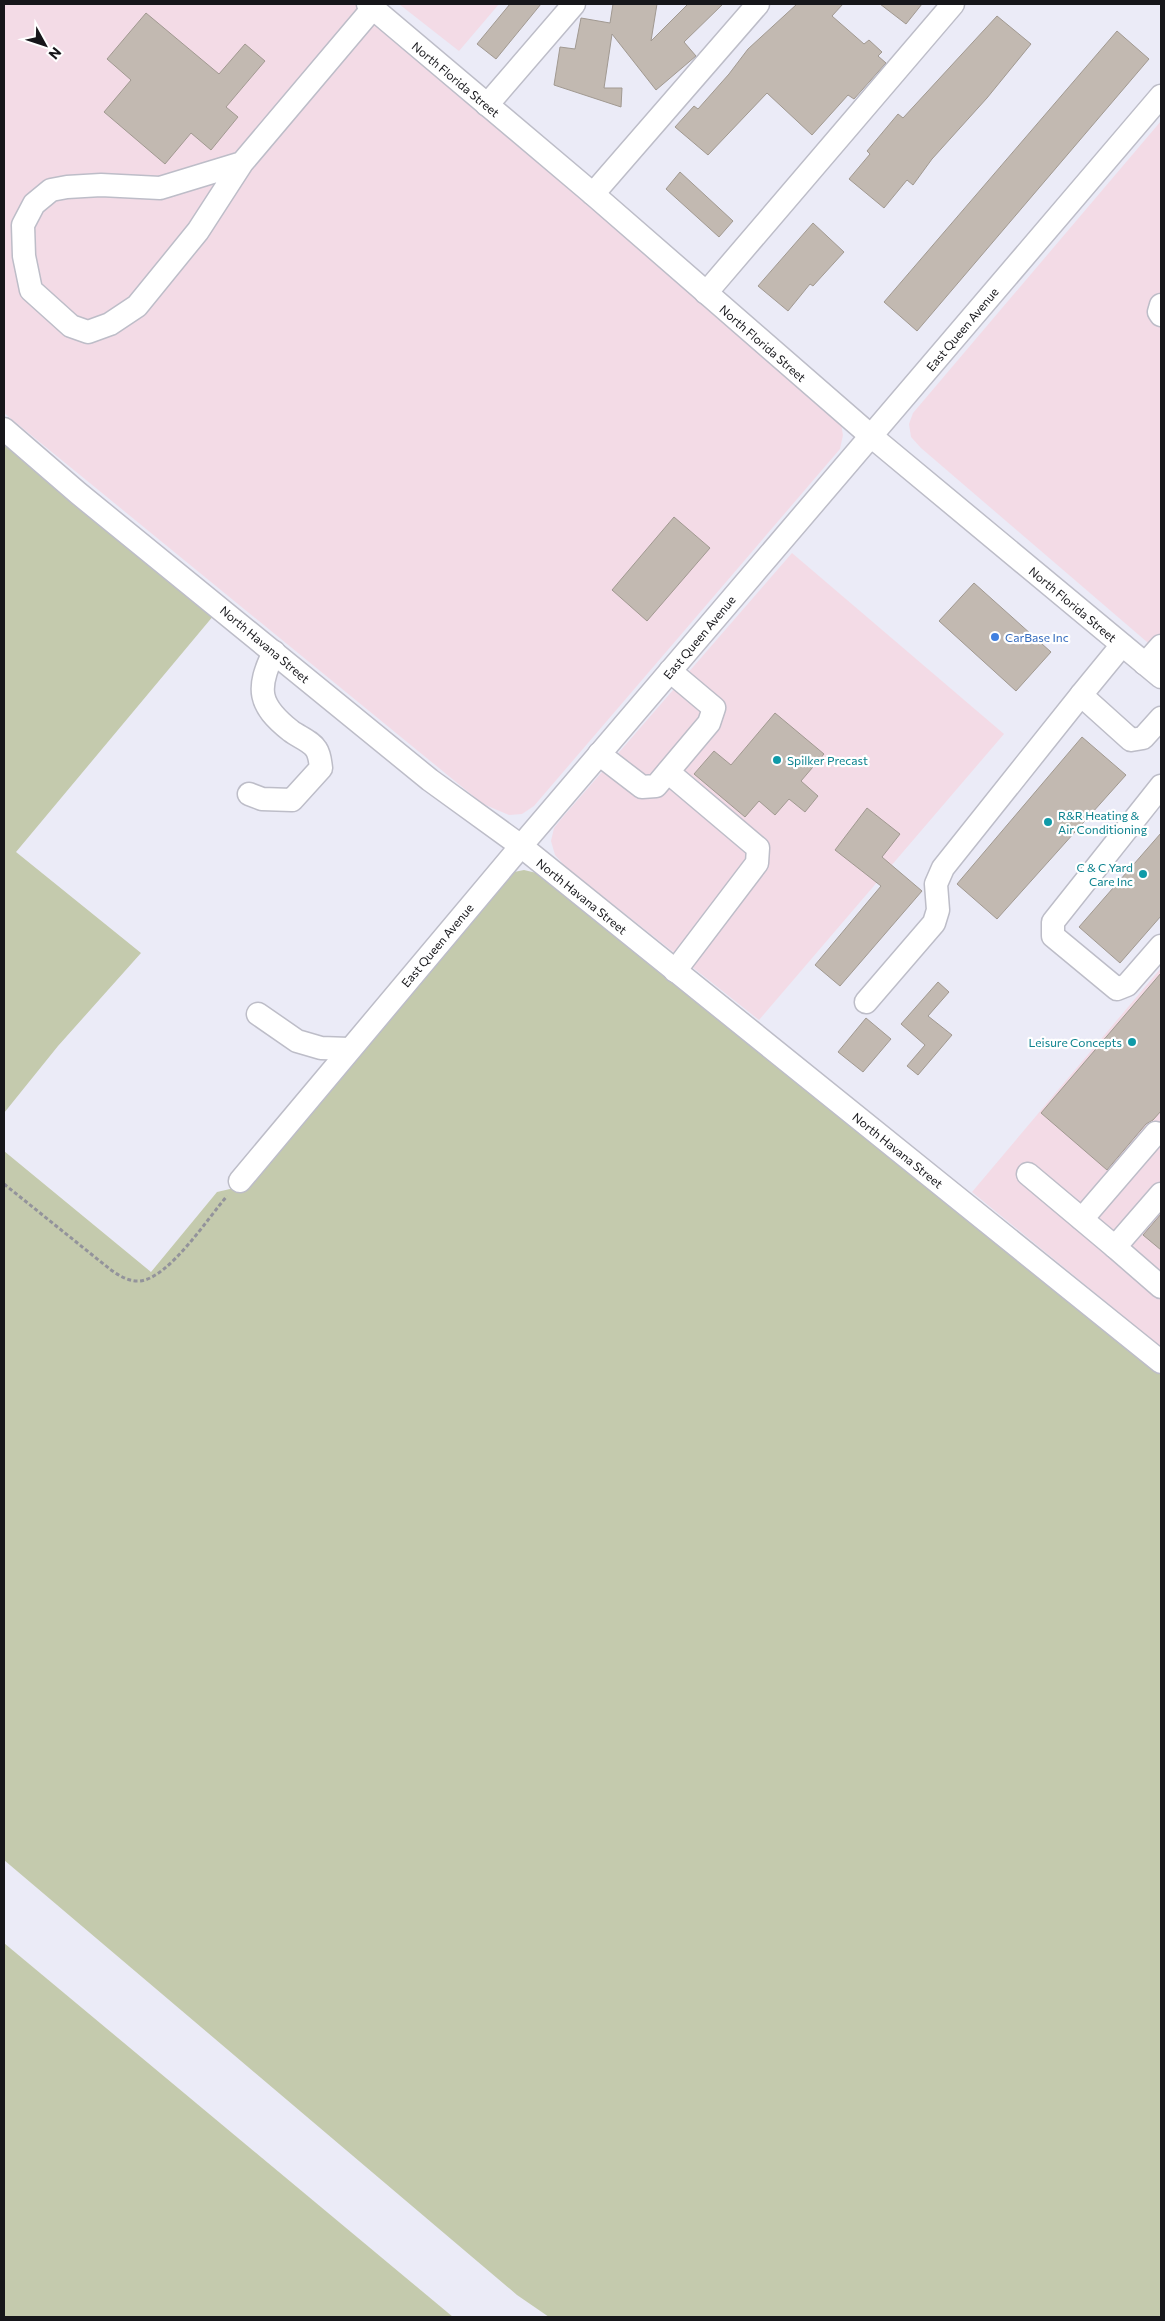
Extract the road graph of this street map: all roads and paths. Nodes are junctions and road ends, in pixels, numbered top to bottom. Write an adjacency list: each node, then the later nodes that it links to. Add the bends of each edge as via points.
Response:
1 (574, 4): 6 (street)
2 (758, 4): 8 (street)
3 (953, 4): 9 (street)
4 (370, 6): 6 (street, North Florida Street); 7 (street)
5 (1161, 96): 13 (street, East Queen Avenue)
6 (487, 106): 8 (street, North Florida Street)
7 (242, 163): 7 (street, via 160,188 101,184 51,190 34,204 24,225 24,256 31,290 71,326 88,332 110,324 137,306 166,272 198,231)
8 (592, 194): 9 (street, North Florida Street)
9 (706, 293): 13 (street, North Florida Street)
10 (1161, 305): 11 (street)
11 (1161, 315)
12 (4, 429): 16 (street, North Havana Street)
13 (870, 436): 14 (street, North Florida Street); 18 (street, East Queen Avenue)
14 (1122, 645): 17 (street, North Florida Street); 19 (street)
15 (1161, 646): 17 (street)
16 (274, 652): 24 (street, via 264,673 264,697 270,711 315,747 321,768 292,800 262,799); 25 (street, North Havana Street, via 430,780)
17 (1153, 670)
18 (670, 671): 21 (street, East Queen Avenue); 22 (street, via 714,708 709,723)
19 (1081, 695): 20 (street, via 1131,740 1143,738); 28 (street, via 943,868 936,884 938,910 934,923)
20 (1161, 718)
21 (599, 754): 22 (street, via 642,787 656,786); 25 (street, East Queen Avenue)
22 (668, 772): 27 (street, via 758,848 757,863)
23 (1161, 786): 26 (street, via 1053,922 1053,936 1117,988 1127,985)
24 (249, 794)
25 (521, 846): 27 (street, North Havana Street); 30 (street, East Queen Avenue)
26 (1161, 946)
27 (675, 971): 39 (street, North Havana Street)
28 (866, 1002)
29 (258, 1014): 30 (street, via 297,1041 321,1048)
30 (349, 1049): 33 (street, East Queen Avenue)
31 (1160, 1132): 36 (street)
32 (1028, 1174): 36 (street)
33 (240, 1181): 34 (path, via 171,1261 146,1280 120,1276)
34 (4, 1184)
35 (1161, 1194): 37 (street)
36 (1082, 1219): 37 (street)
37 (1115, 1247): 38 (street)
38 (1161, 1288)
39 (1161, 1362)

